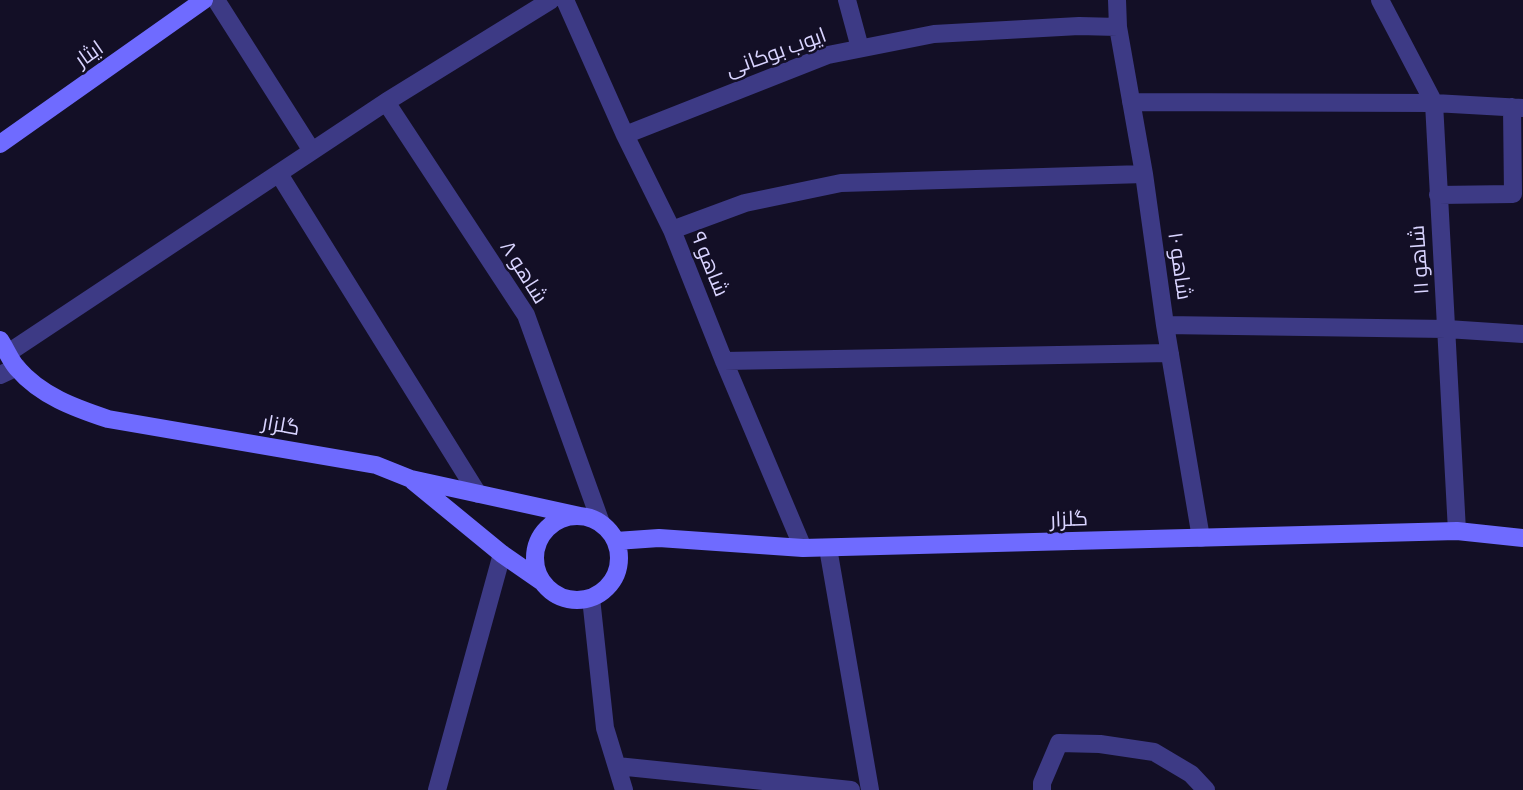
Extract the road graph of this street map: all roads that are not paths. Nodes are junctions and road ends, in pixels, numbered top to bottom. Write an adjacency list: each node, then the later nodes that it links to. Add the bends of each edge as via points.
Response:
1 (216, 0): 16 (street)
2 (551, 0): 10 (street)
3 (565, 0): 14 (street, شاهو ۹)
4 (847, 0): 9 (street)
5 (1117, 0): 8 (street, شاهو ۱۰)
6 (1380, 0): 12 (street, شاهو ۱۱)
7 (196, 2): 15 (street, ایثار)
8 (1118, 27): 9 (street, ایوب بوکانی, via 934,34); 11 (street, شاهو ۱۰)
9 (860, 48): 14 (street, ایوب بوکانی, via 828,55)
10 (386, 102): 16 (street); 30 (street, شاهو ۸, via 526,315)
11 (1131, 102): 12 (street); 18 (street, شاهو ۱۰)
12 (1434, 103): 13 (street); 19 (street, شاهو ۱۱)
13 (1518, 108): 19 (street, via 1513,194)
14 (625, 135): 20 (street, شاهو ۹)
15 (0, 145)
16 (312, 151): 17 (street)
17 (279, 174): 25 (street); 28 (street)
18 (1144, 174): 20 (street, via 841,183 745,204); 21 (street, شاهو ۱۰)
19 (1438, 195): 22 (street, شاهو ۱۱)
20 (672, 230): 26 (street, شاهو ۹)
21 (1165, 325): 22 (street); 24 (street, شاهو ۱۰)
22 (1447, 329): 23 (street); 31 (street, شاهو ۱۱)
23 (1523, 334)
24 (1170, 353): 26 (street); 32 (street, شاهو ۱۰)
25 (6, 359): 27 (street, گلزار, via 38,388 108,419 376,464)
26 (724, 360): 35 (street, شاهو ۹)
27 (411, 479): 28 (street, گلزار); 37 (street)
28 (478, 494): 29 (street, گلزار)
29 (580, 516): 30 (street); 38 (street, via 557,520 540,536 534,559)
30 (601, 523): 34 (street)
31 (1457, 531): 32 (street, گلزار); 33 (street, گلزار)
32 (1201, 538): 36 (street, گلزار)
33 (1523, 538)
34 (616, 541): 35 (street, گلزار, via 659,538); 39 (street, via 619,564 610,585)
35 (803, 548): 36 (street, گلزار)
36 (828, 548): 44 (street)
37 (502, 554): 38 (street); 41 (street)
38 (541, 581): 39 (street, via 555,594 573,600)
39 (592, 598): 40 (street, via 605,729)
40 (617, 766): 42 (street); 43 (street)
41 (437, 790)
42 (624, 790)
43 (851, 790)
44 (870, 790)
45 (1042, 790): 46 (street, via 1059,743 1154,752 1191,774)
46 (1206, 790)

